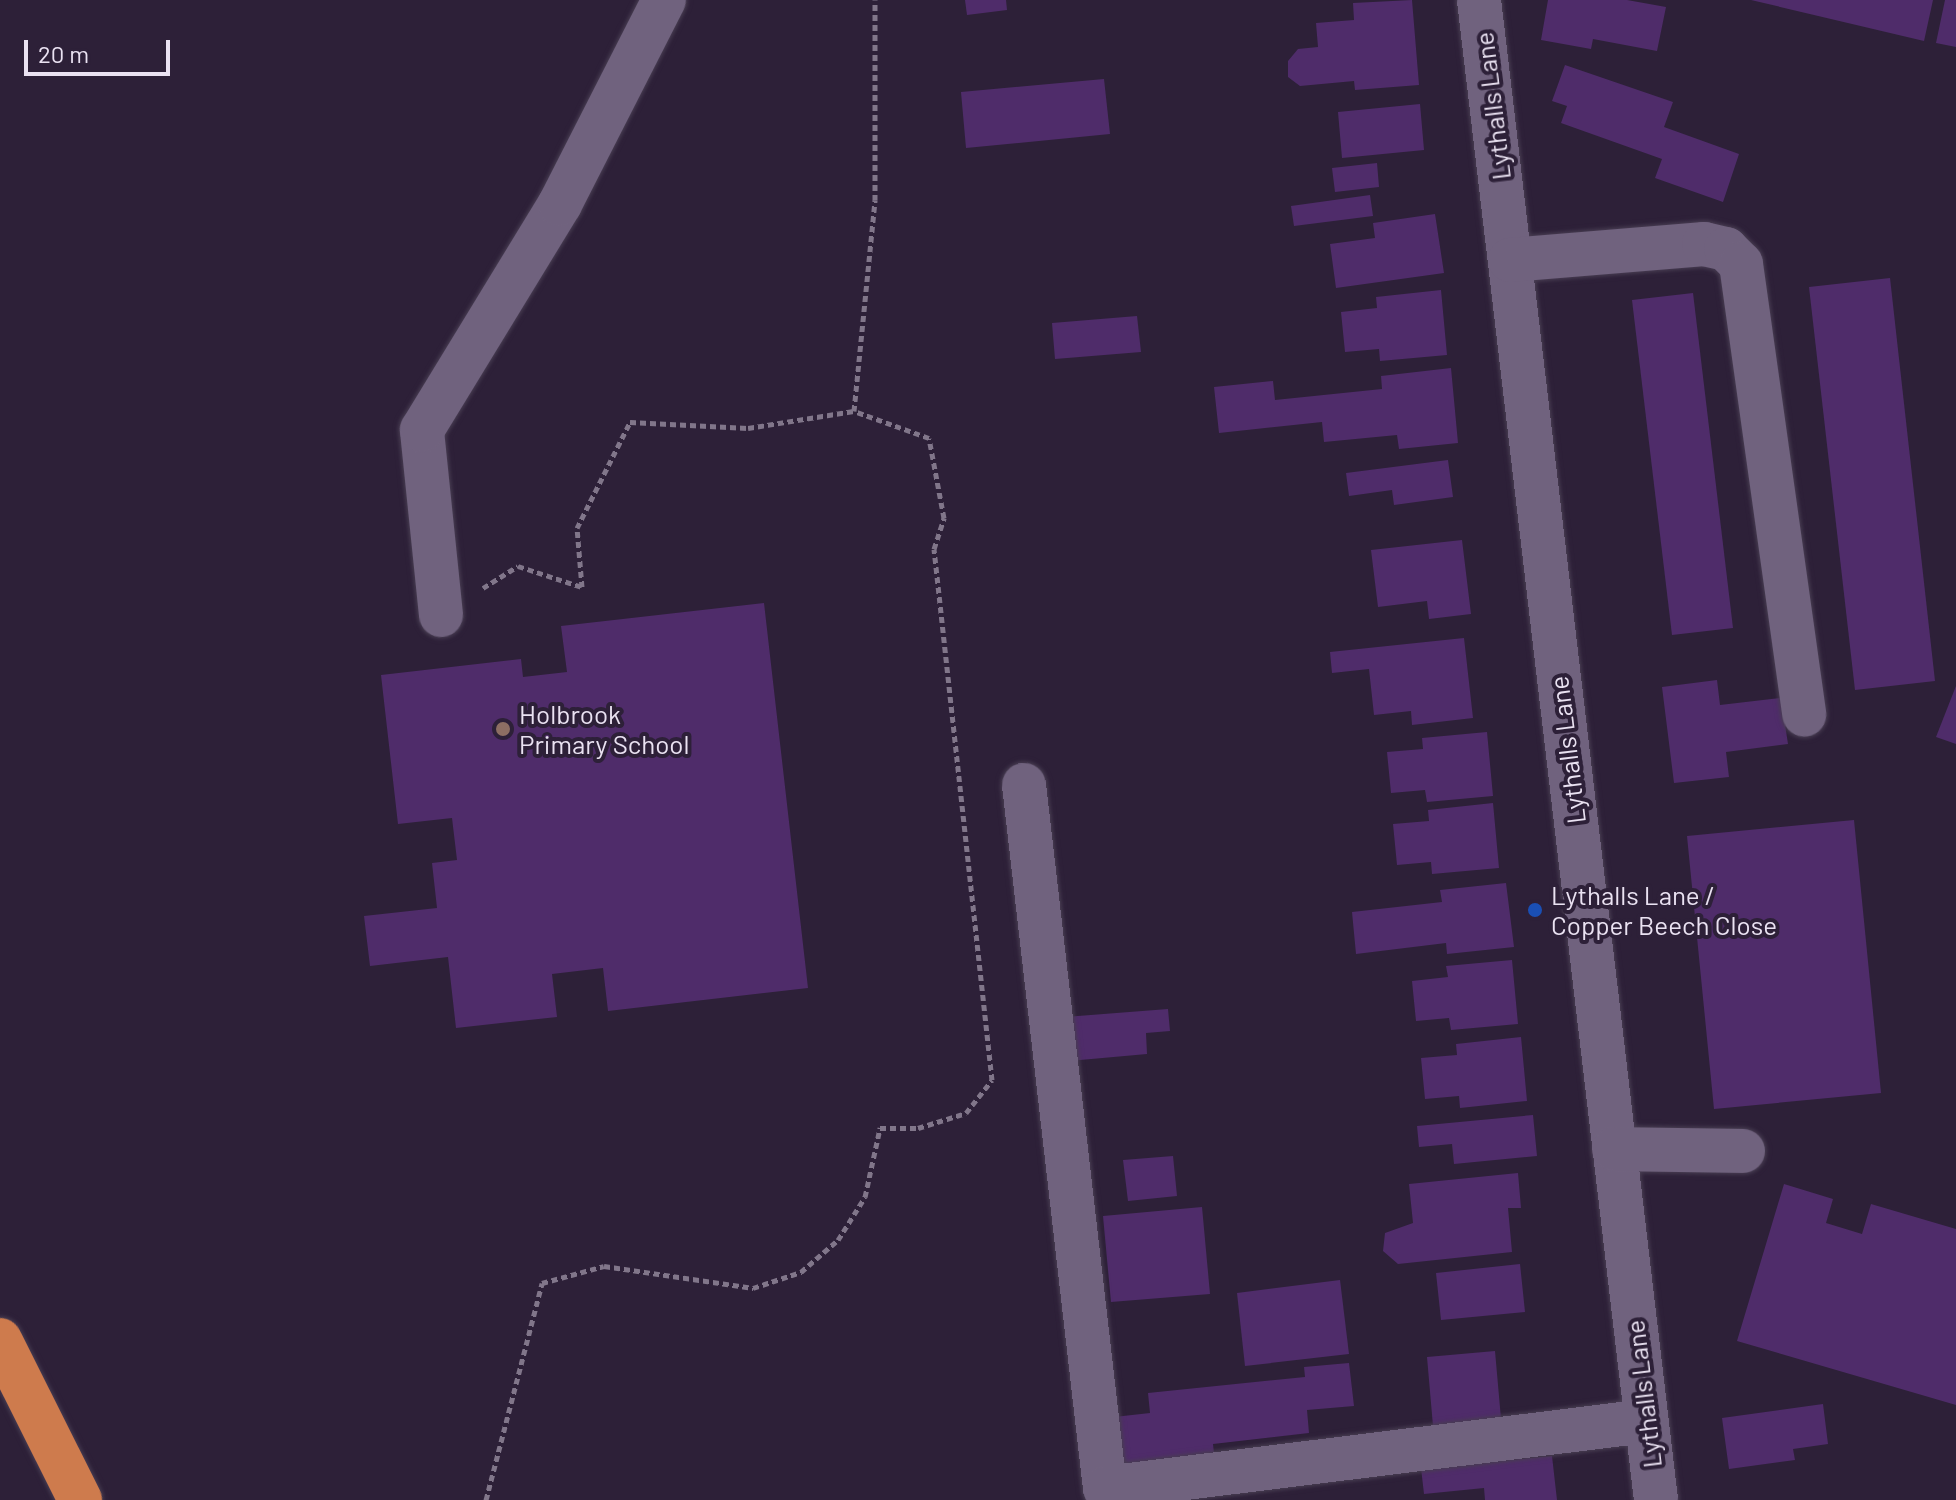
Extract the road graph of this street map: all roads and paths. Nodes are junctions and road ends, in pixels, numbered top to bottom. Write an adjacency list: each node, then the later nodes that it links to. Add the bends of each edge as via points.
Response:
1 (664, 0): 6 (street, via 560,204 422,430)
2 (875, 0): 5 (path, via 875,200)
3 (1479, 0): 4 (street, Lythalls Lane)
4 (1510, 260): 7 (street, via 1704,244 1726,249 1741,264); 9 (street, Lythalls Lane)
5 (854, 411): 6 (path, via 748,428 630,422 577,528 582,587 518,566); 14 (path, via 929,438 944,518 934,549 992,1080 966,1113 918,1128 880,1128 865,1197 838,1240 801,1272 753,1288 604,1266 542,1283)
6 (441, 615)
7 (1804, 715)
8 (1024, 785): 12 (street, via 1105,1488)
9 (1614, 1149): 10 (street); 12 (street, Lythalls Lane)
10 (1743, 1151)
11 (0, 1340): 13 (highway)
12 (1646, 1421): 15 (street, Lythalls Lane)
13 (80, 1500)
14 (486, 1500)
15 (1656, 1500)

